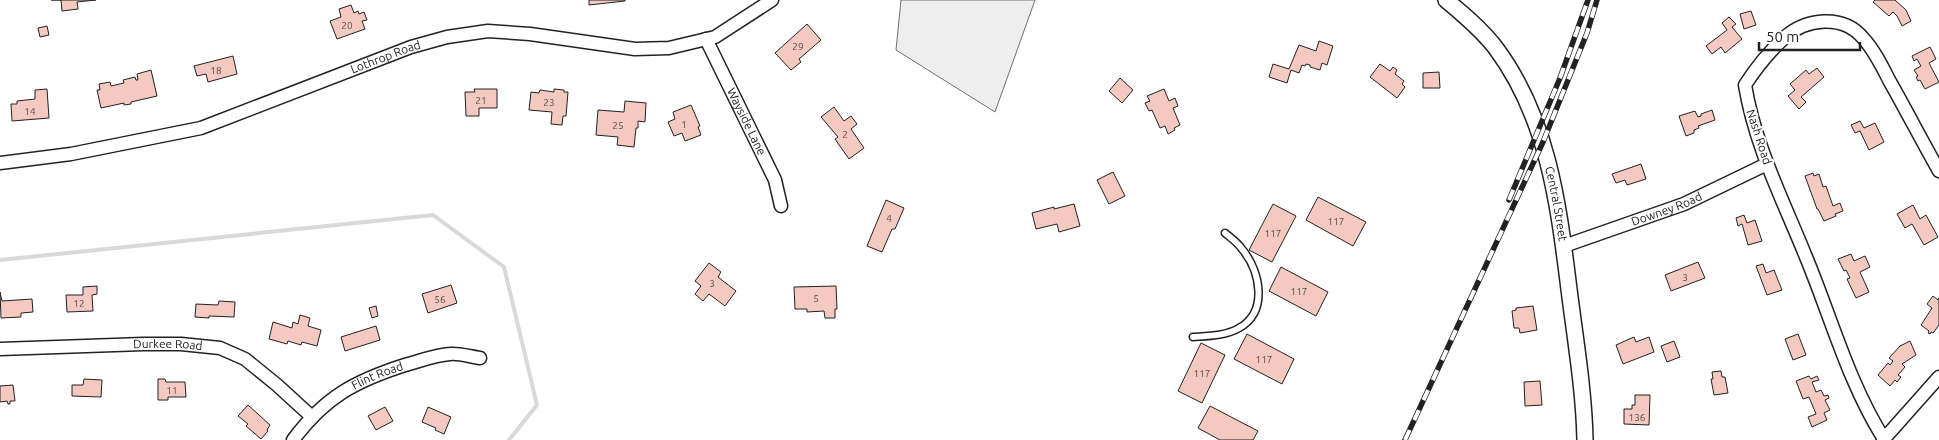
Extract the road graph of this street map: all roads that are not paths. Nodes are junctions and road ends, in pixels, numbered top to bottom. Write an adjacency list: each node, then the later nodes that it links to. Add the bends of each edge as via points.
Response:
1 (772, 0): 3 (street, Lothrop Road, via 715,37)
2 (1446, 0): 9 (street, Central Street, via 1494,46 1524,95 1539,128 1552,171)
3 (706, 39): 4 (street, Lothrop Road, via 668,48 635,50 488,31 447,37 411,47 201,128 71,154); 7 (street, Wayside Lane, via 775,180)
4 (0, 163)
5 (1767, 164): 6 (street, Nash Road, via 1750,113 1745,85 1758,65 1786,37 1804,26 1828,20 1845,24 1862,37); 9 (street, Downey Road, via 1684,204); 15 (street, Nash Road, via 1856,384)
6 (1939, 171)
7 (781, 206)
8 (1225, 233): 10 (lane, via 1243,250 1254,270 1258,308 1238,329)
9 (1564, 246): 17 (street, Central Street)
10 (1193, 337)
11 (0, 349): 14 (street, Durkee Road, via 143,344 220,348 244,359)
12 (480, 358): 14 (street, Flint Road, via 451,354 390,370 349,388 319,408)
13 (1939, 377): 15 (street, Nash Road)
14 (312, 417): 16 (street, Flint Road)
15 (1884, 439)
16 (293, 440)
17 (1585, 440)

